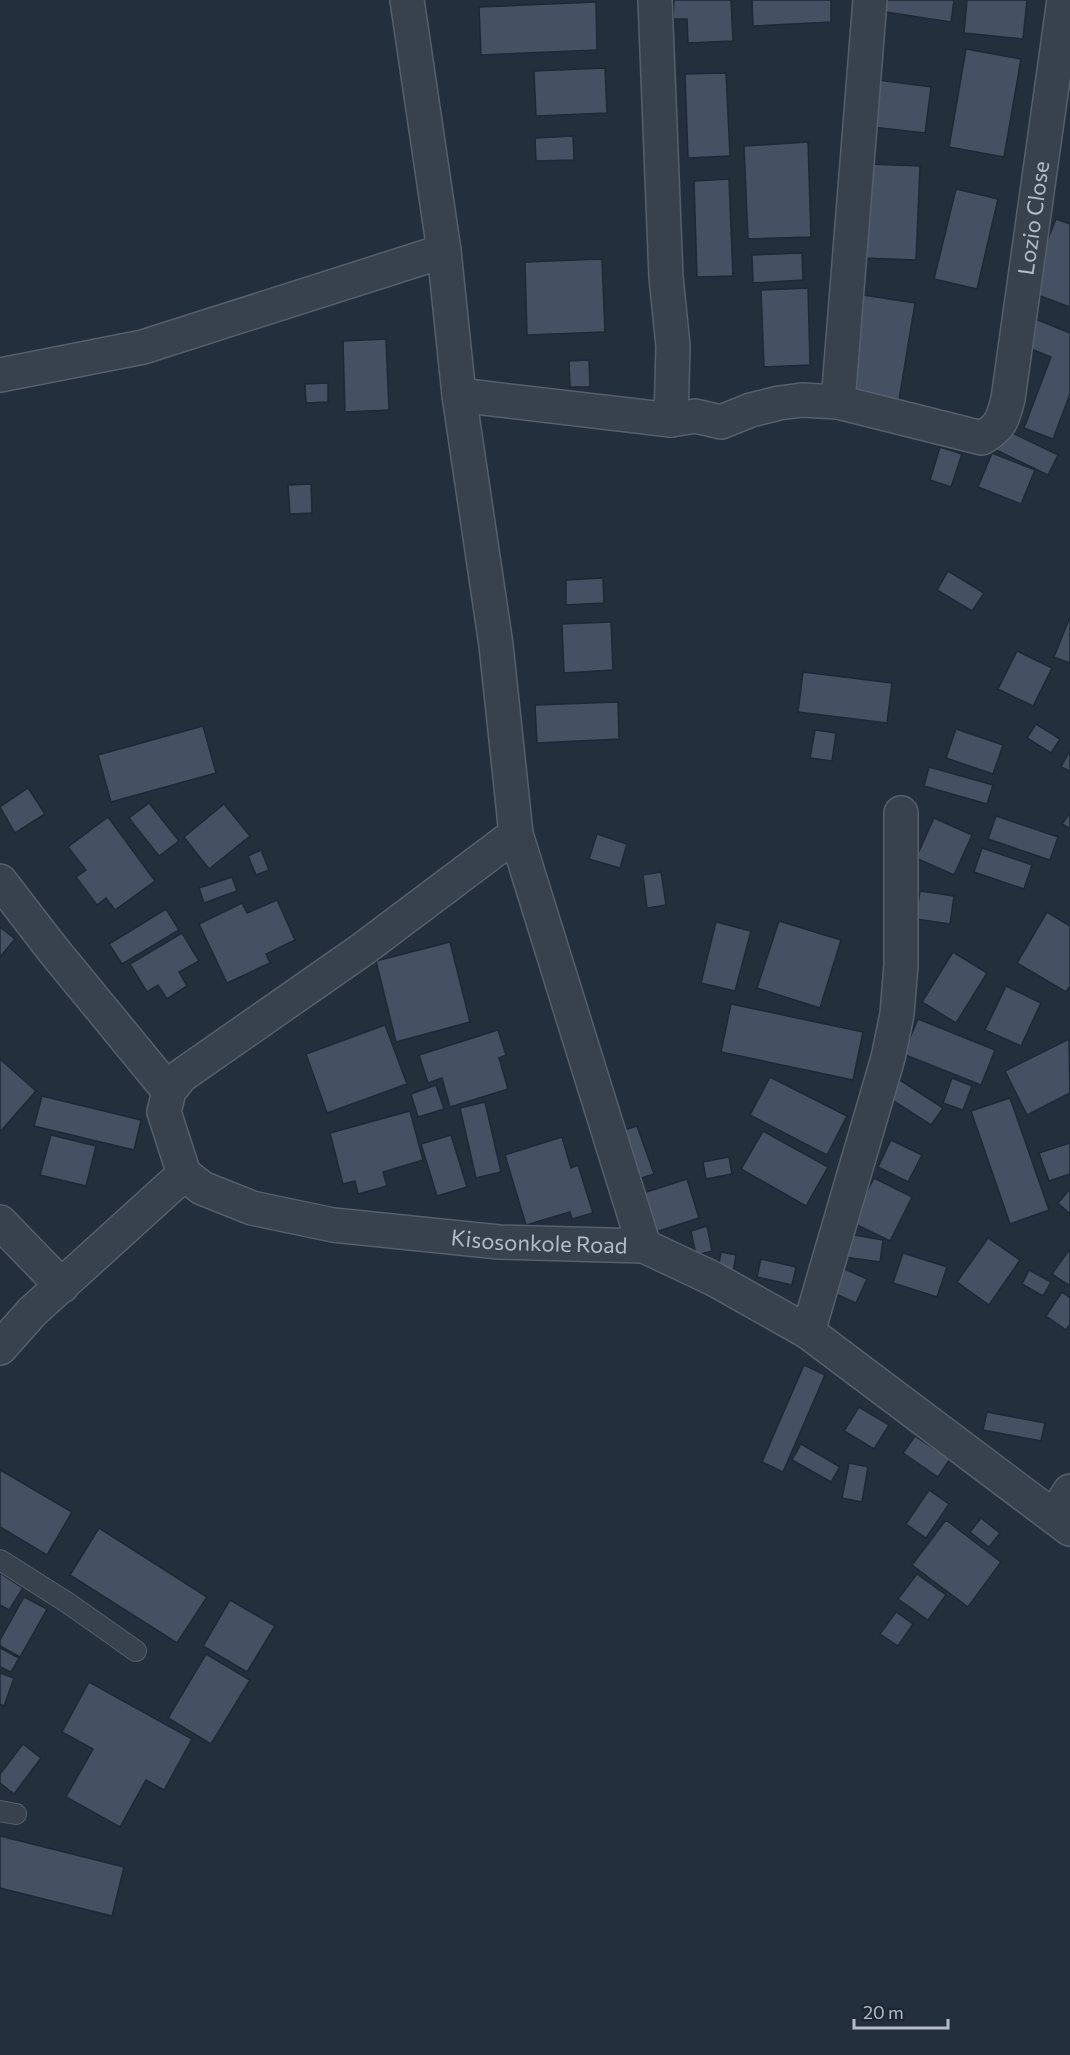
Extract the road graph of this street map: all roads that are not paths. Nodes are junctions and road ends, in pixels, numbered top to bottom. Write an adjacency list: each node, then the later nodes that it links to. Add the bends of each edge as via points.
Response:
1 (407, 0): 5 (street)
2 (655, 0): 9 (street, via 666,277 673,346)
3 (870, 0): 8 (street)
4 (1064, 0): 8 (street, Lozio Close, via 1002,421 981,438)
5 (444, 251): 6 (street, via 143,348); 7 (street)
6 (0, 375)
7 (459, 395): 9 (street); 11 (street, via 496,645)
8 (838, 402): 9 (street, via 779,403 721,422 695,416)
9 (671, 420)
10 (901, 813): 18 (street, via 901,965 897,1014 888,1058)
11 (516, 834): 13 (street, via 363,949 181,1076); 16 (street)
12 (0, 881): 13 (street)
13 (169, 1091): 14 (street, via 164,1112)
14 (184, 1174): 16 (street, Kisosonkole Road, via 202,1188 252,1208 333,1225 499,1242); 17 (street)
15 (0, 1222): 17 (street)
16 (644, 1246): 18 (street, Kisosonkole Road, via 714,1279)
17 (62, 1286): 19 (street)
18 (808, 1332): 20 (street, Kisosonkole Road)
19 (0, 1348)
20 (1064, 1512)
21 (0, 1560): 22 (lane)
22 (136, 1651)

